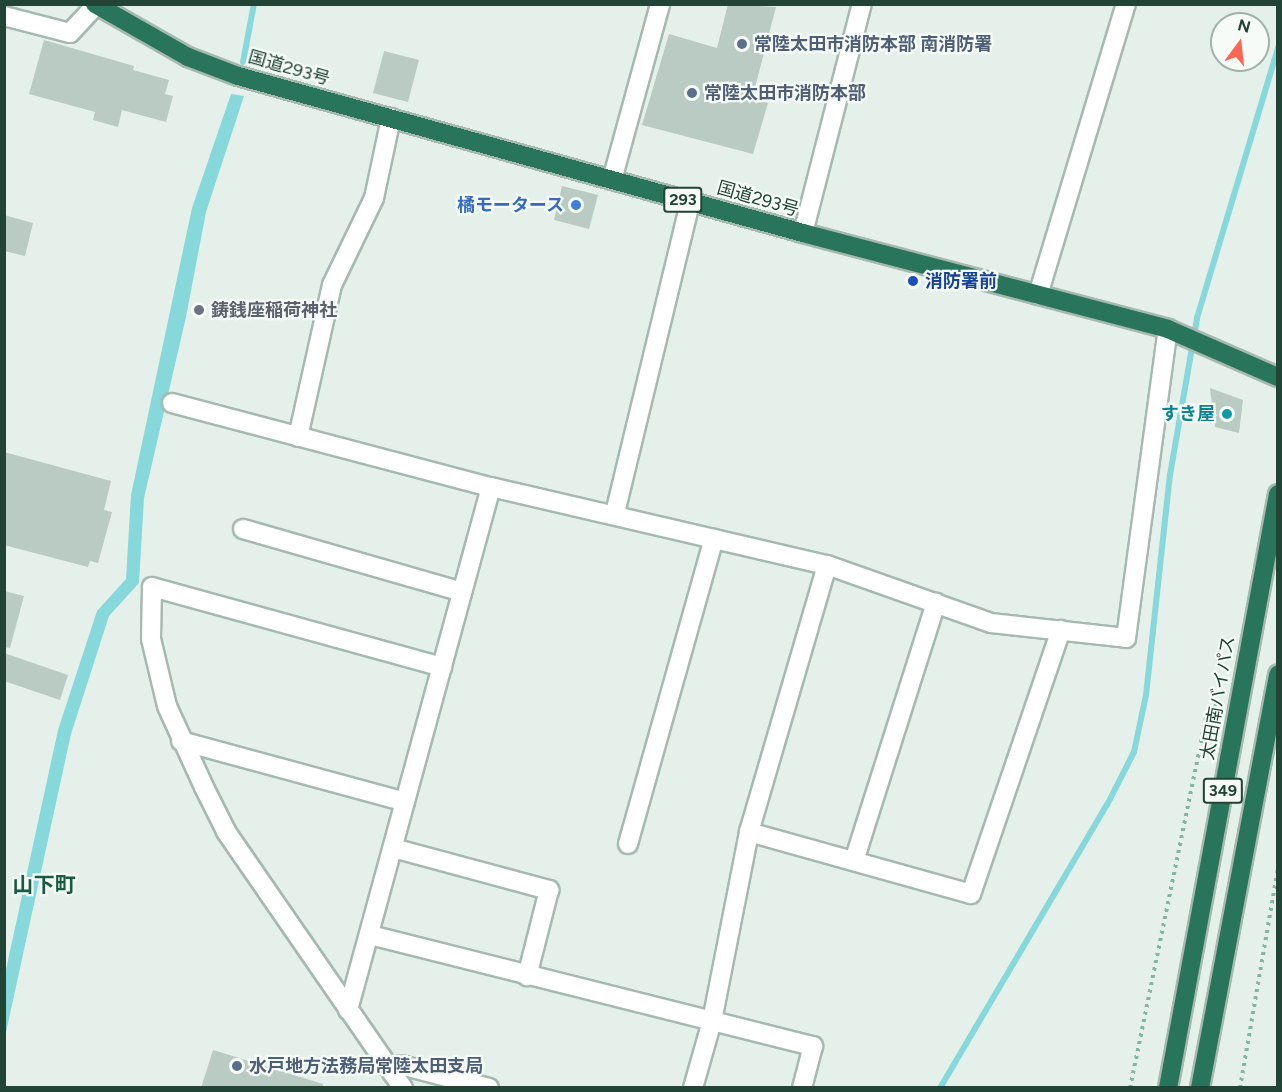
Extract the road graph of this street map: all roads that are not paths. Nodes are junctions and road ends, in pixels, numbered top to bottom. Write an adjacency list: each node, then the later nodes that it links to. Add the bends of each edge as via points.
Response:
1 (660, 4): 7 (street)
2 (862, 4): 9 (street)
3 (1126, 4): 10 (street)
4 (95, 5): 5 (street, via 70,33); 6 (highway, 国道293号 / 293, via 188,57 238,76)
5 (4, 16)
6 (391, 118): 7 (highway, 国道293号 / 293); 14 (street, via 374,198 332,285)
7 (612, 180): 8 (highway, 国道293号 / 293)
8 (690, 202): 9 (highway, 国道293号 / 293); 17 (street)
9 (803, 233): 10 (highway, 国道293号 / 293)
10 (1038, 295): 11 (highway, 国道293号 / 293)
11 (1168, 330): 12 (highway, 国道293号 / 293); 23 (street, via 1126,638)
12 (1278, 377)
13 (172, 403): 14 (street)
14 (298, 437): 15 (street)
15 (490, 487): 17 (street); 21 (street)
16 (1278, 494): 40 (highway, 太田南バイパス / 349)
17 (615, 513): 19 (street)
18 (243, 529): 21 (street)
19 (714, 539): 20 (street); 29 (street)
20 (827, 565): 22 (street); 28 (street)
21 (462, 592): 24 (street)
22 (936, 603): 23 (street, via 991,623); 31 (street)
23 (1061, 630): 31 (street, via 971,894)
24 (442, 667): 26 (street, via 152,587 151,639 167,706); 27 (street)
25 (1278, 674): 41 (highway, 349)
26 (181, 741): 27 (street); 34 (street, via 226,831)
27 (405, 802): 30 (street)
28 (749, 832): 31 (street); 35 (street)
29 (628, 844)
30 (393, 848): 32 (street); 33 (street, via 549,890)
31 (854, 861)
32 (369, 935): 33 (street); 34 (street)
33 (527, 976): 35 (street)
34 (348, 1010): 36 (street)
35 (712, 1021): 38 (street); 39 (street, via 813,1046)
36 (398, 1081): 37 (street, via 401,1065)
37 (489, 1088)
38 (693, 1088)
39 (802, 1088)
40 (1168, 1088)
41 (1200, 1088)

